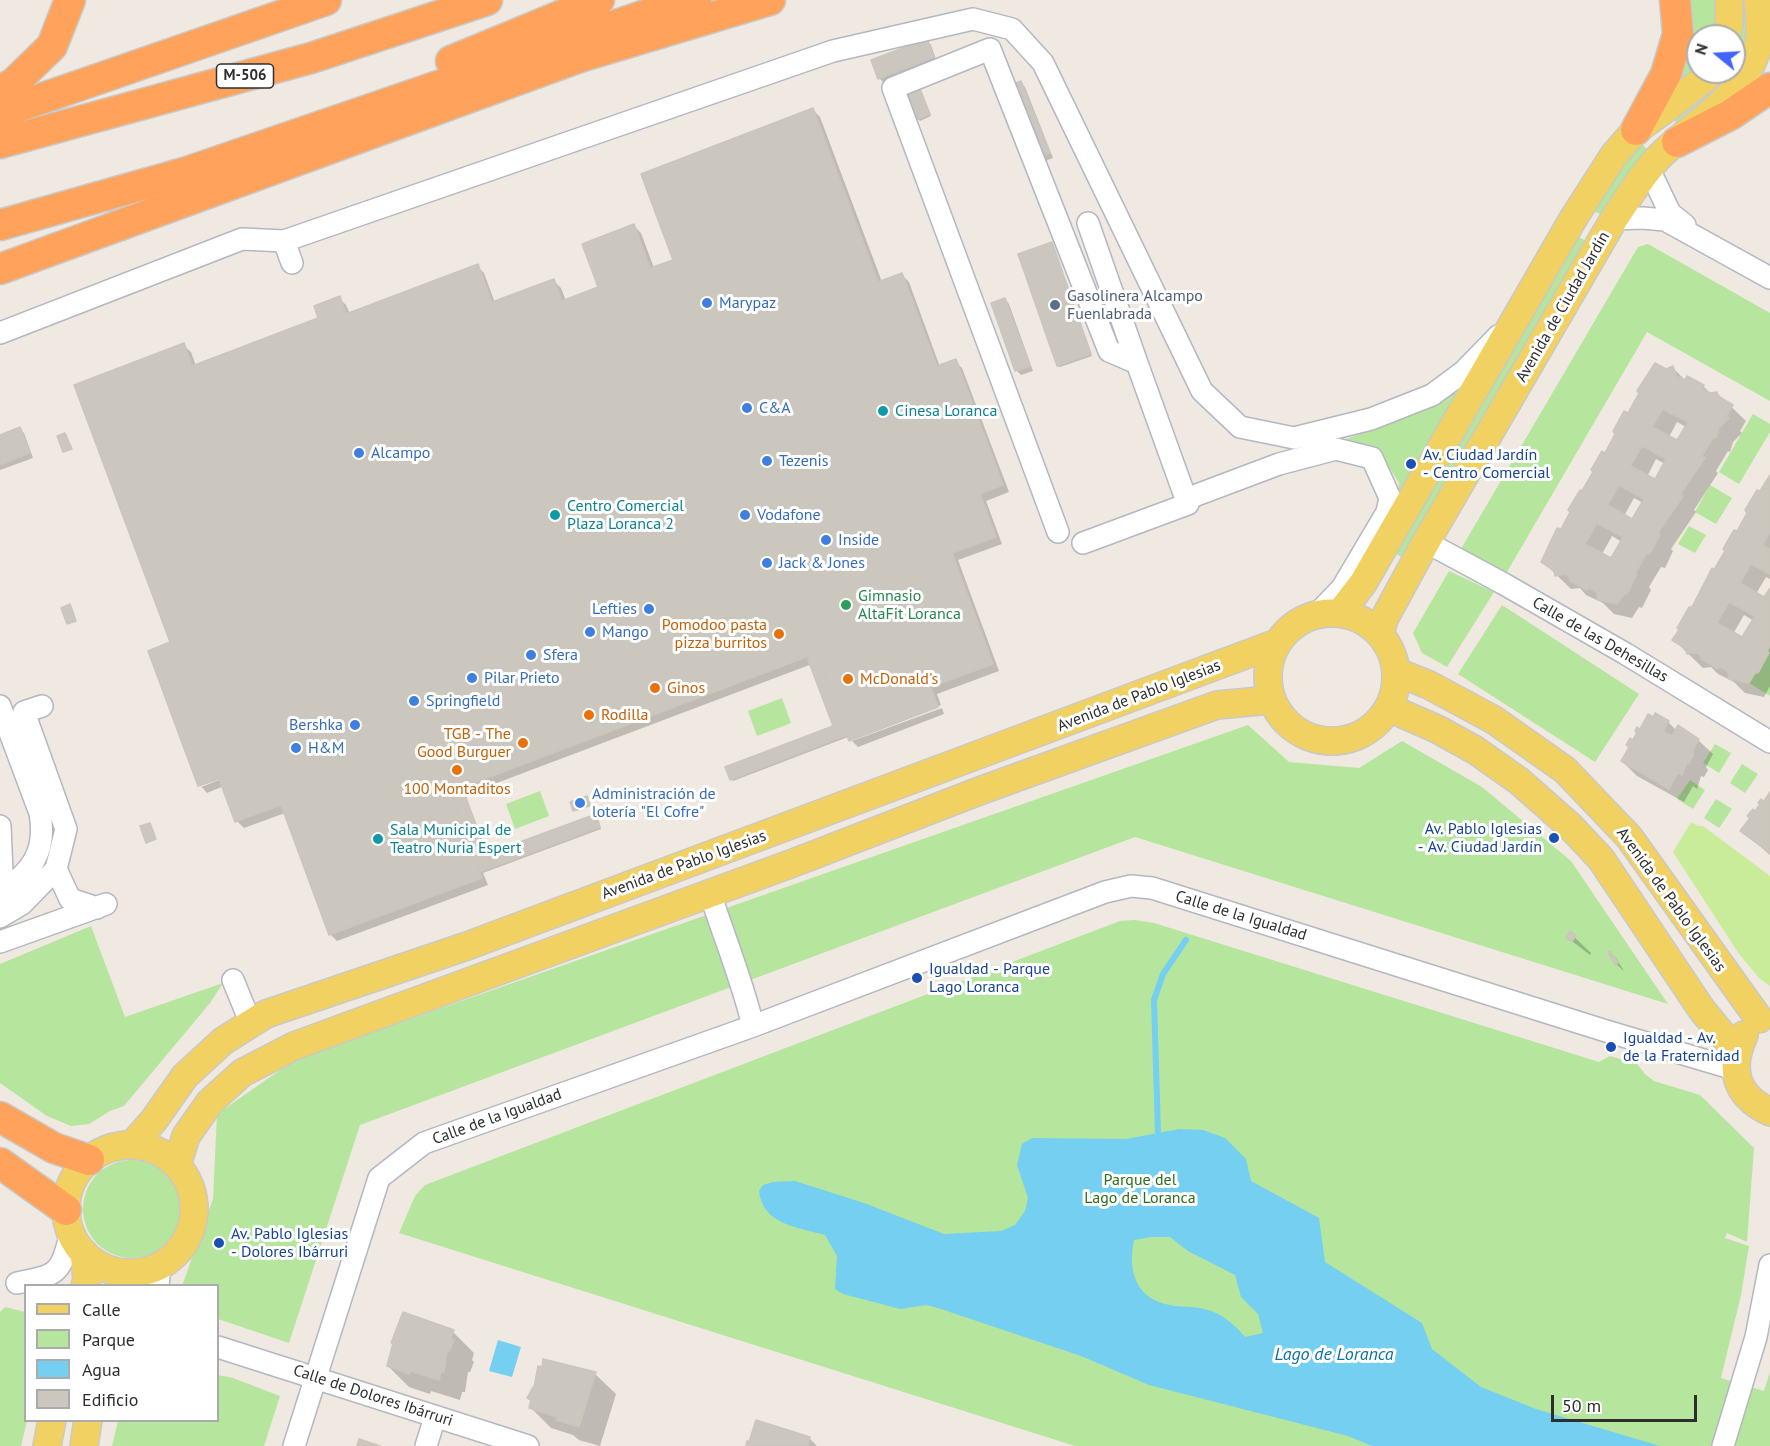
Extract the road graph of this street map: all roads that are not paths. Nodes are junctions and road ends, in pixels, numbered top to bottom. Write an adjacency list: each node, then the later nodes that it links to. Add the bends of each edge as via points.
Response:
1 (70, 0): 13 (highway, via 52,46 14,83)
2 (326, 0): 14 (highway)
3 (487, 0): 17 (highway, M-506, via 311,58)
4 (599, 0): 18 (highway)
5 (696, 0): 18 (highway)
6 (770, 0): 25 (highway, via 580,57)
7 (1675, 0): 15 (highway, via 1678,34 1666,74)
8 (1729, 0): 10 (main road)
9 (1758, 0): 16 (main road, Avenida de Ciudad Jardín, via 1760,36 1750,68 1733,94)
10 (1729, 24)
11 (1697, 84): 15 (main road)
12 (1770, 88): 16 (highway, via 1730,115)
13 (0, 91)
14 (0, 113)
15 (1636, 130): 30 (main road, via 1614,155 1573,219)
16 (1677, 142): 19 (main road, Avenida de Ciudad Jardín)
17 (0, 143)
18 (247, 149): 22 (highway, via 184,172)
19 (1649, 169): 20 (main road, Avenida de Ciudad Jardín); 23 (street, via 1670,213)
20 (1614, 219): 23 (street, via 1665,220); 37 (main road, Avenida de Ciudad Jardín)
21 (1088, 223): 32 (street)
22 (0, 225)
23 (1701, 239): 29 (street)
24 (284, 241): 27 (street); 31 (street, via 242,239); 33 (street, via 833,51 973,19 1012,29 1043,63 1202,391 1239,427 1294,438)
25 (59, 247): 26 (highway); 28 (highway)
26 (0, 262)
27 (292, 263)
28 (0, 268)
29 (1770, 278)
30 (1517, 317): 33 (street, via 1463,372 1432,395); 39 (main road, via 1363,583)
31 (0, 333)
32 (1137, 363): 35 (street); 36 (street, via 1109,351 990,49 893,88)
33 (1371, 418): 34 (street, via 1309,445)
34 (1279, 464): 35 (street); 39 (street, via 1336,449 1372,459 1390,498 1387,512)
35 (1187, 502): 38 (street)
36 (1058, 532)
37 (1426, 542): 40 (main road, Avenida de Ciudad Jardín, via 1384,619); 47 (street, Calle de las Dehesillas, via 1626,654)
38 (1083, 543)
39 (1328, 614): 40 (main road, via 1362,620); 41 (main road, via 1294,625)
40 (1380, 634): 42 (main road, via 1391,650)
41 (1277, 643): 43 (main road, via 1267,671); 57 (main road, Avenida de Pablo Iglesias, via 467,946 266,1014)
42 (1397, 672): 46 (main road); 56 (main road, Avenida de Pablo Iglesias, via 1494,720 1564,770 1629,837)
43 (1271, 700): 46 (main road, via 1287,725 1303,735 1312,740 1341,742 1368,732); 51 (main road, Avenida de Pablo Iglesias, via 1217,705)
44 (0, 706): 52 (street, via 43,830 37,857)
45 (42, 706): 49 (street, via 24,712 66,829)
46 (1389, 708): 59 (main road, Avenida de Pablo Iglesias, via 1475,750 1519,781 1570,826 1601,859)
47 (1770, 742)
48 (0, 826): 50 (street)
49 (56, 869): 53 (street, via 22,904); 54 (street, via 70,899 101,906)
50 (0, 875)
51 (710, 892): 58 (street); 65 (main road, Avenida de Pablo Iglesias, via 294,1046 253,1067 210,1102 186,1136)
52 (0, 894)
53 (0, 916)
54 (0, 942)
55 (233, 980): 57 (street)
56 (1764, 1016): 59 (main road, via 1744,1033)
57 (250, 1024): 62 (main road, Avenida de Pablo Iglesias, via 223,1041 185,1076)
58 (753, 1026): 59 (street, Calle de la Igualdad, via 1105,892 1131,886 1152,888 1606,1031); 72 (street, Calle de la Igualdad, via 424,1143 379,1178)
59 (1735, 1060): 60 (main road, Avenida de Pablo Iglesias, via 1744,1092)
60 (1770, 1112)
61 (0, 1117): 63 (highway, via 54,1148)
62 (132, 1145): 63 (main road, via 114,1147); 65 (main road, via 150,1148)
63 (89, 1160): 66 (main road, via 69,1191)
64 (0, 1164): 66 (highway)
65 (177, 1165): 68 (main road, via 193,1195 194,1217 182,1247)
66 (74, 1232): 68 (main road, via 100,1266); 69 (street, via 57,1271); 70 (main road)
67 (1770, 1265): 81 (street, via 1756,1337)
68 (144, 1278)
69 (14, 1283)
70 (86, 1284)
71 (219, 1347): 72 (street, Calle de Dolores Ibárruri)
72 (315, 1378): 73 (street, Calle de Dolores Ibárruri); 78 (street, Calle de la Igualdad)
73 (435, 1417): 79 (street); 80 (street, Calle de Dolores Ibárruri)
74 (52, 1422): 76 (main road)
75 (88, 1422): 77 (main road)
76 (47, 1446)
77 (84, 1446)
78 (294, 1446)
79 (426, 1446)
80 (528, 1446)
81 (1723, 1446)

